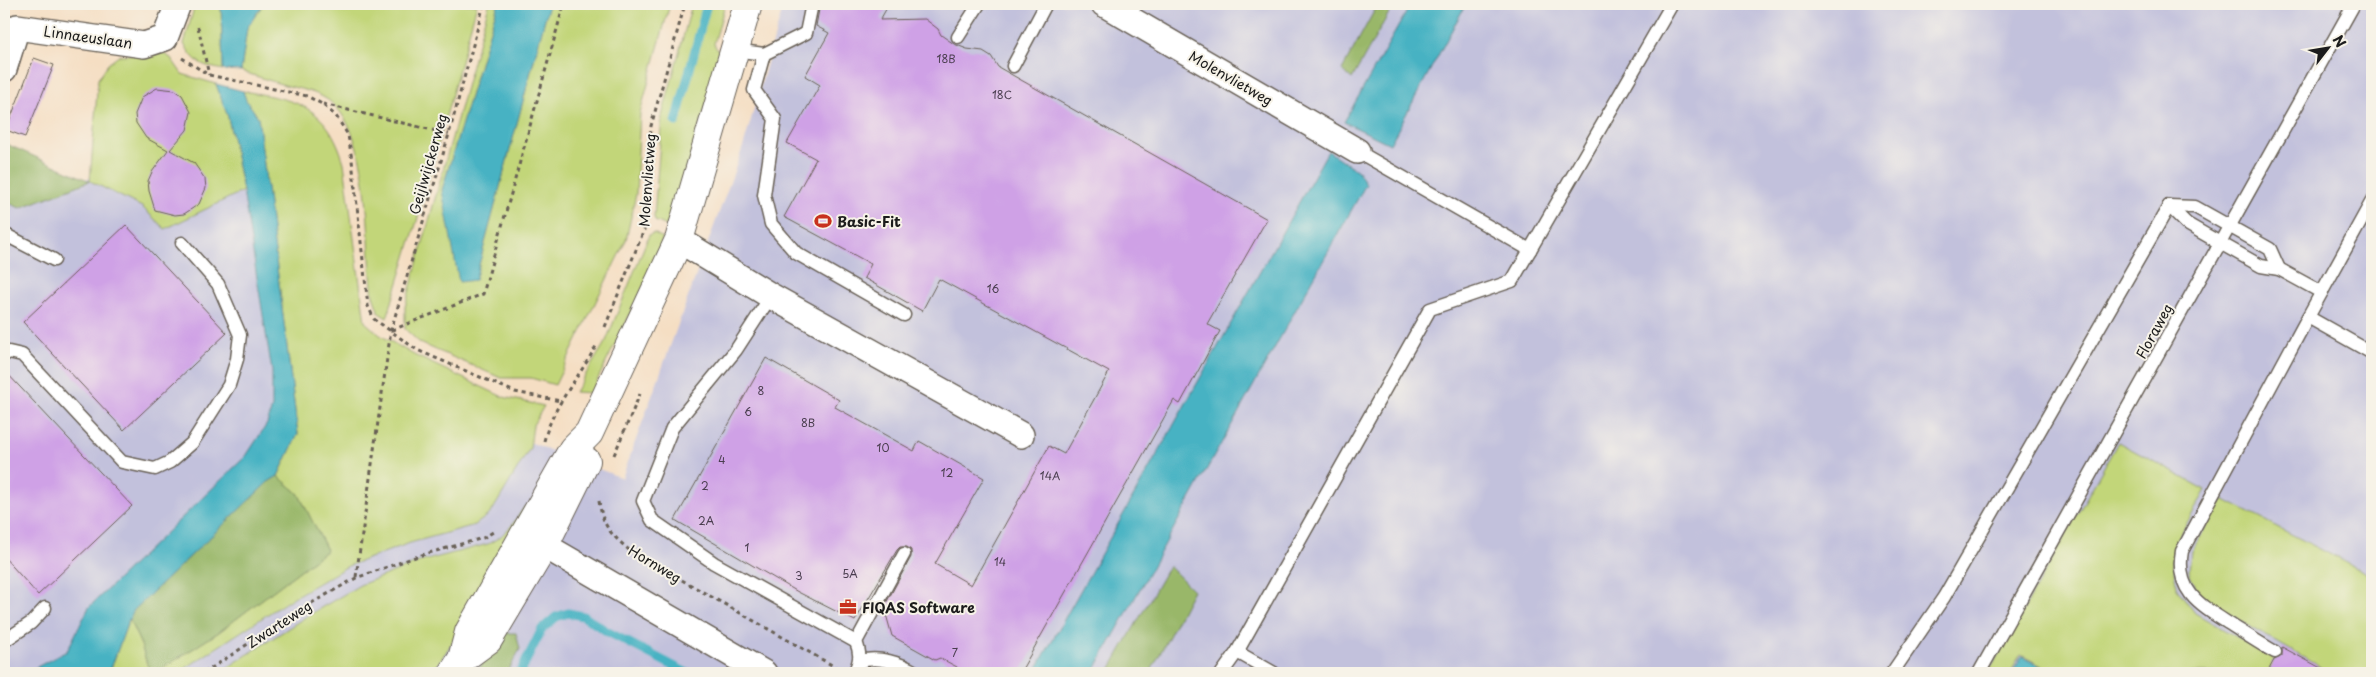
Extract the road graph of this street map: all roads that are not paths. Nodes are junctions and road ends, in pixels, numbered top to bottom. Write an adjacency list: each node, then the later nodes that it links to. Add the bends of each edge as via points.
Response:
1 (178, 4): 14 (street, Linnaeuslaan, via 165,38 144,45 17,27)
2 (748, 4): 11 (street)
3 (812, 4): 12 (lane, via 806,33)
4 (979, 4): 10 (lane)
5 (1046, 4): 13 (lane)
6 (1104, 4): 9 (street, Molenvlietweg)
7 (1672, 4): 23 (lane)
8 (2354, 4): 18 (lane, Floraweg)
9 (1132, 11): 15 (street, Molenvlietweg)
10 (958, 37)
11 (734, 50): 12 (lane); 20 (street)
12 (764, 54): 28 (lane, via 754,90 775,119 764,195 772,224 796,253)
13 (1013, 66)
14 (4, 70)
15 (1357, 151): 23 (lane)
16 (2372, 201): 26 (lane)
17 (2169, 206): 18 (lane, via 2195,207); 22 (lane, via 2187,224); 46 (lane, via 1944,597)
18 (2230, 226): 22 (lane, Floraweg); 25 (lane, via 2270,249)
19 (4, 234): 24 (lane)
20 (679, 240): 27 (street); 33 (street, via 590,433 587,459 559,469)
21 (182, 243): 31 (lane, via 218,284 240,334 229,385 192,443 170,462 155,469 122,462 22,355)
22 (2220, 243): 25 (lane, via 2261,266); 47 (lane, Floraweg)
23 (1530, 250): 38 (lane, via 1512,281 1430,309)
24 (54, 260)
25 (2279, 269): 26 (lane)
26 (2321, 292): 29 (lane)
27 (771, 296): 32 (street); 37 (lane, via 736,350 672,428 643,501 652,520 714,563)
28 (904, 316)
29 (2308, 317): 30 (lane); 39 (lane, via 2182,551 2180,562 2189,594 2201,606)
30 (2372, 353)
31 (4, 354)
32 (1021, 435)
33 (535, 540): 40 (street, via 488,640); 42 (street)
34 (904, 554): 37 (lane)
35 (45, 608): 36 (lane, via 31,623)
36 (4, 641)
37 (856, 642): 41 (lane, via 860,651)
38 (1237, 652): 44 (lane); 45 (lane)
39 (2274, 652)
40 (457, 666)
41 (857, 668): 43 (lane, via 867,659 878,659)
42 (764, 673)
43 (917, 673)
44 (1222, 673)
45 (1274, 673)
46 (1892, 673)
47 (1980, 673)

